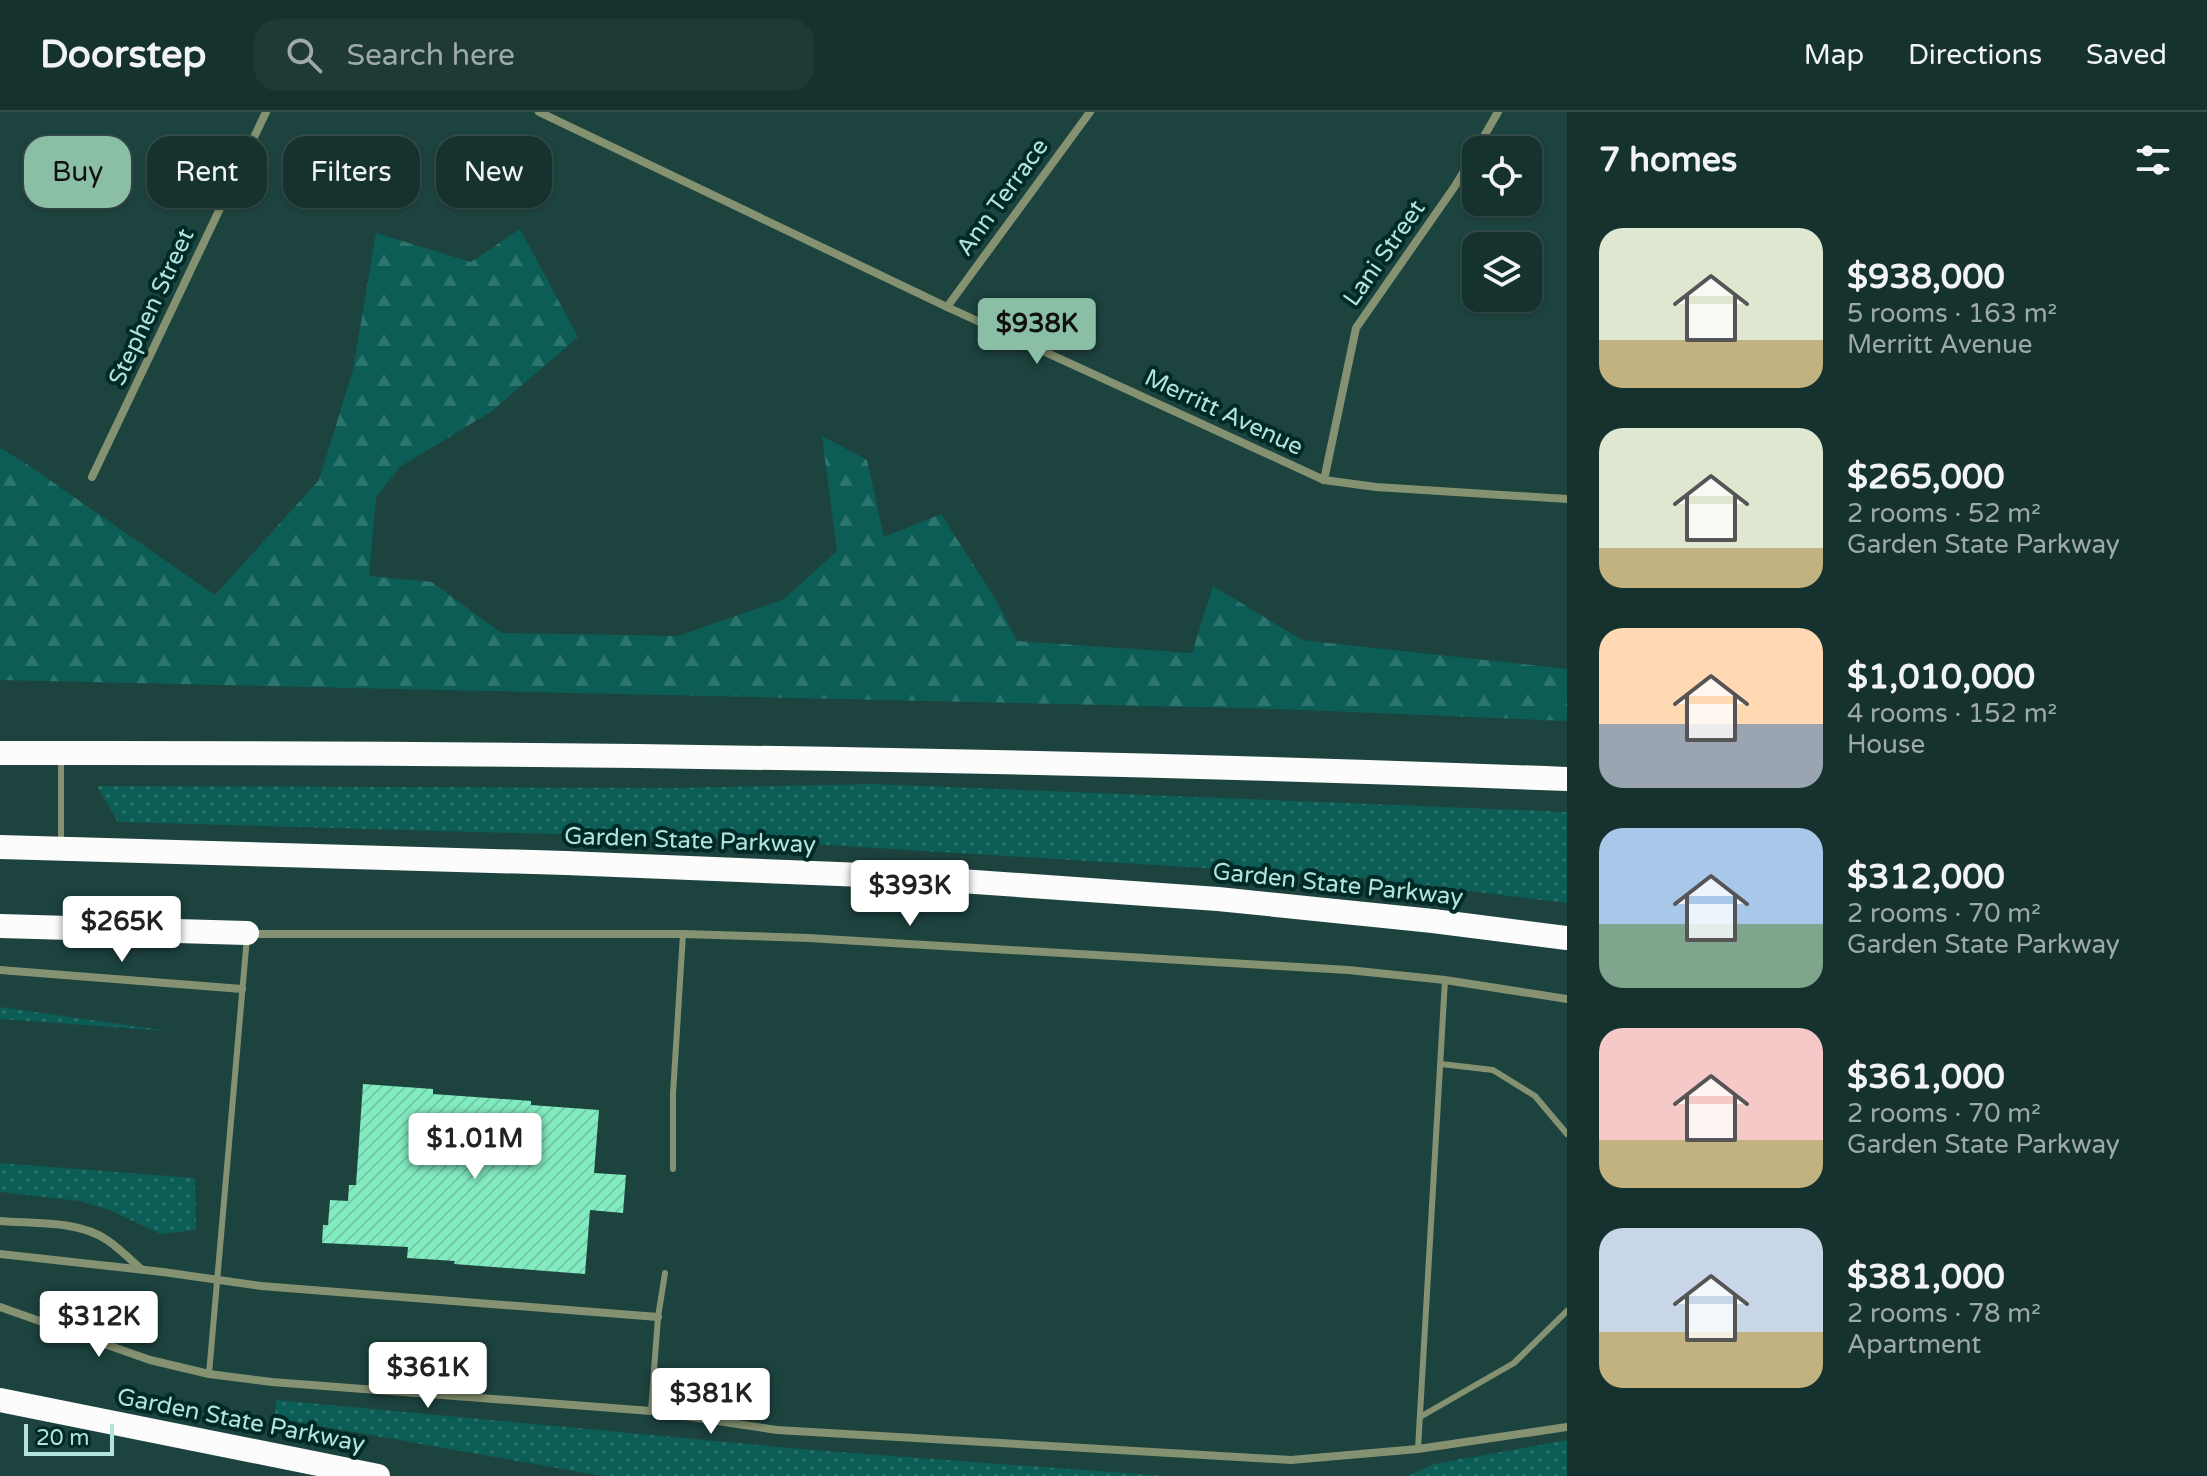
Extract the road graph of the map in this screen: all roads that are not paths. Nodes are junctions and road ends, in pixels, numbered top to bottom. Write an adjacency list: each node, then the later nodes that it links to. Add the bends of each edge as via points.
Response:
1 (266, 112): 8 (street, Stephen Street)
2 (539, 112): 7 (street, Merritt Avenue)
3 (1090, 112): 7 (street, Ann Terrace)
4 (1498, 112): 5 (street, Lani Street)
5 (1484, 136)
6 (1462, 174): 9 (street, Lani Street, via 1356,328)
7 (947, 307): 9 (street, Merritt Avenue)
8 (92, 477)
9 (1324, 480): 10 (street, Merritt Avenue)
10 (1567, 499)
11 (0, 753): 12 (highway)
12 (61, 753): 13 (highway, via 763,757); 15 (lane)
13 (1567, 779)
14 (0, 847): 15 (highway, Garden State Parkway)
15 (61, 848): 19 (highway, Garden State Parkway, via 889,876 1218,899)
16 (0, 926): 17 (highway)
17 (247, 933): 18 (street); 22 (lane)
18 (683, 934): 21 (street, via 1300,967); 26 (lane)
19 (1567, 938)
20 (0, 970): 22 (street)
21 (1445, 980): 23 (street); 24 (lane)
22 (242, 989): 31 (lane)
23 (1567, 999)
24 (1441, 1064): 25 (lane, via 1493,1070 1535,1096); 38 (lane)
25 (1567, 1134)
26 (673, 1169)
27 (0, 1221): 29 (street, via 93,1232)
28 (0, 1254): 29 (street)
29 (141, 1269): 31 (street)
30 (665, 1273): 34 (lane)
31 (216, 1280): 34 (street); 35 (lane)
32 (0, 1307): 35 (street, via 150,1360)
33 (1567, 1311): 38 (lane, via 1514,1363)
34 (658, 1317): 37 (lane)
35 (209, 1374): 37 (street)
36 (0, 1400): 41 (highway, Garden State Parkway)
37 (651, 1411): 40 (street, via 777,1430 1231,1458 1291,1460)
38 (1420, 1417): 40 (lane)
39 (1567, 1427): 40 (street)
40 (1418, 1449)
41 (378, 1476)

